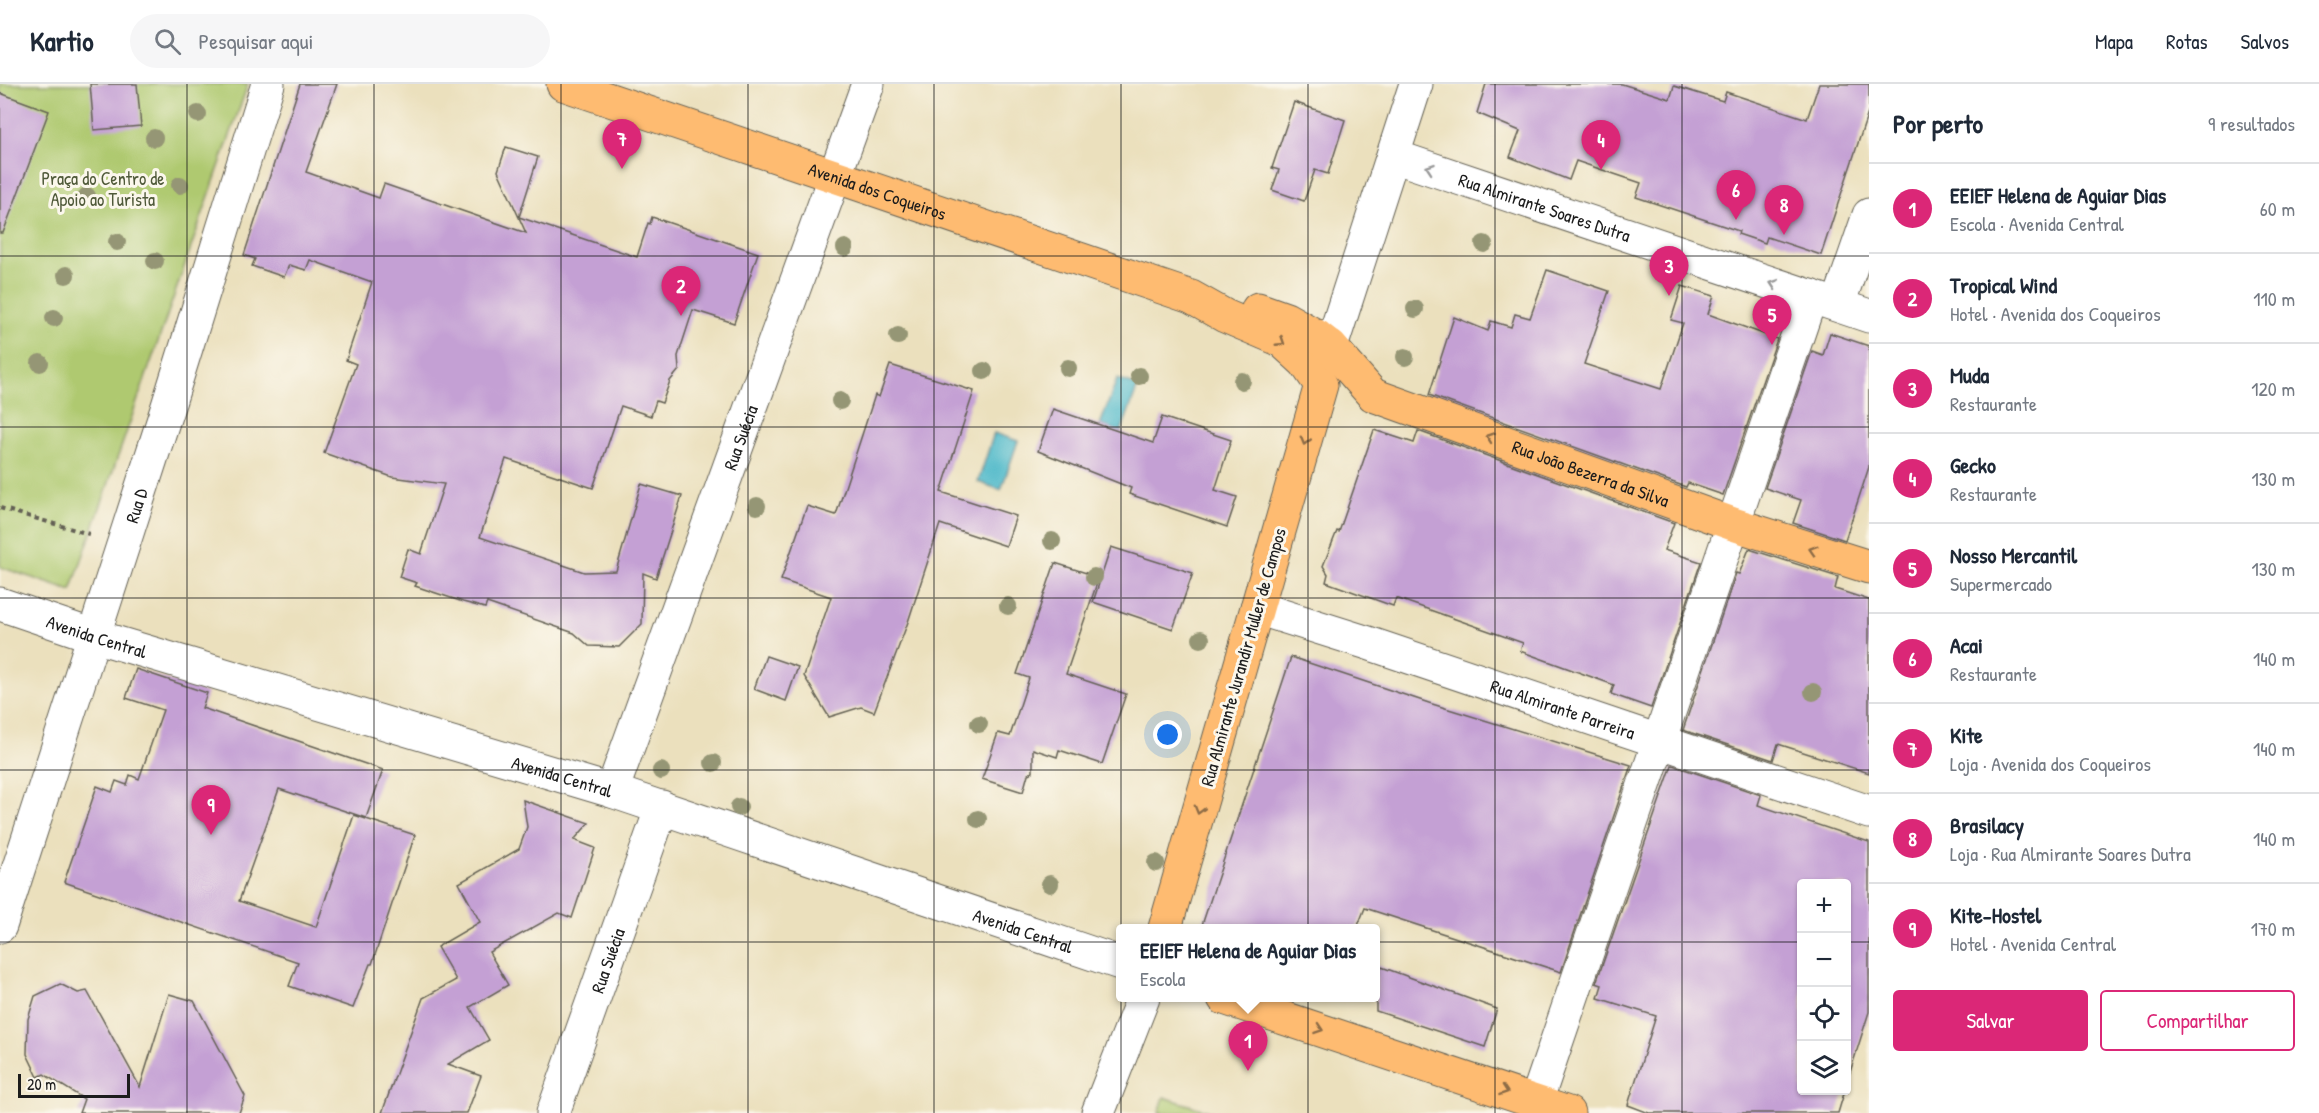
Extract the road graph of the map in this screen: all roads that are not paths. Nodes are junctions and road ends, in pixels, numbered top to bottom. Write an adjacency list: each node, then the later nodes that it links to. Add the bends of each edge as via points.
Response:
1 (268, 84): 16 (street, Rua D)
2 (563, 84): 6 (main road, Avenida dos Coqueiros)
3 (868, 84): 6 (street, Rua Suécia)
4 (1416, 84): 5 (street)
5 (1393, 156): 9 (street, Rua Almirante Soares Dutra, one-way to 5); 11 (street)
6 (836, 176): 8 (main road, Avenida dos Coqueiros); 18 (street, Rua Suécia)
7 (1869, 215): 9 (street)
8 (1191, 297): 11 (main road, Rua João Bezerra da Silva, via 1241,304 1286,319); 15 (main road, Rua Almirante Jurandir Muller de Campos, one-way to 15, via 1281,340 1305,362 1321,385)
9 (1824, 301): 10 (street, Rua Almirante Soares Dutra); 12 (street)
10 (1869, 316)
11 (1331, 347): 12 (main road, Rua João Bezerra da Silva, one-way to 11, via 1373,395)
12 (1733, 524): 13 (main road, Rua João Bezerra da Silva, one-way to 12); 17 (street)
13 (1869, 567)
14 (0, 604): 16 (street, Avenida Central)
15 (1257, 608): 17 (street, Rua Almirante Parreira); 21 (main road, Rua Almirante Jurandir Muller de Campos, one-way to 21)
16 (94, 636): 18 (street, Avenida Central); 22 (street, Rua D)
17 (1659, 741): 20 (street, Rua Almirante Parreira); 26 (street)
18 (612, 791): 19 (street, Avenida Central)
19 (662, 807): 23 (street, Avenida Central); 27 (street, Rua Suécia)
20 (1869, 812)
21 (1166, 924)
22 (0, 926)
23 (1116, 962)
24 (1141, 1002): 28 (street)
25 (1236, 1002): 26 (main road, one-way to 26)
26 (1536, 1102): 29 (main road)
27 (553, 1113)
28 (1098, 1113)
29 (1568, 1113)

